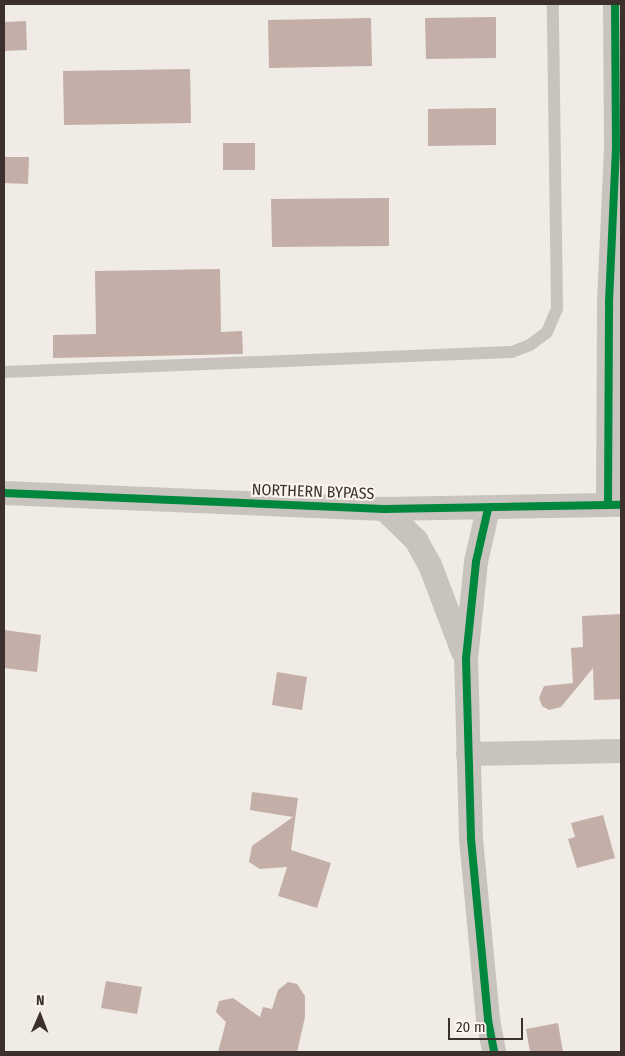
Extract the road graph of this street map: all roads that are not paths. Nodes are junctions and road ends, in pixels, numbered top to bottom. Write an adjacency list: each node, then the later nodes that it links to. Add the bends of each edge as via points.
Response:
1 (553, 4): 4 (lane, via 557,308 547,332 530,345 512,352)
2 (615, 4): 3 (street)
3 (619, 143): 6 (street, via 609,302)
4 (4, 372)
5 (4, 494): 7 (street, NORTHERN BYPASS)
6 (615, 505): 8 (street, NORTHERN BYPASS)
7 (384, 509): 8 (street, NORTHERN BYPASS); 9 (street, via 416,540 430,565)
8 (488, 509): 9 (street, via 476,562)
9 (466, 658): 11 (street)
10 (621, 751): 11 (street)
11 (468, 754): 12 (street, via 471,839 488,1020)
12 (494, 1052)

